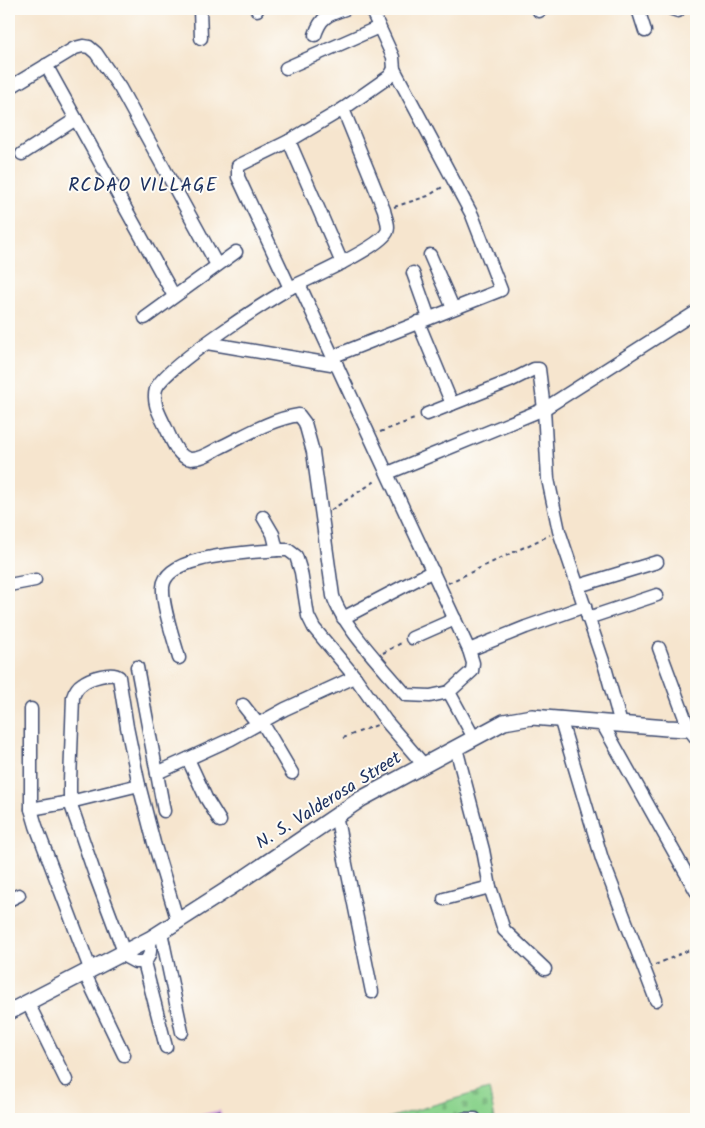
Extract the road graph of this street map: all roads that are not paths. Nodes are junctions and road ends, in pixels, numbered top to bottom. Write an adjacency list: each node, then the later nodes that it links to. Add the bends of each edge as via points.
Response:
1 (200, 9): 8 (street)
2 (345, 9): 7 (street, via 323,18)
3 (371, 9): 5 (street)
4 (638, 9): 6 (street)
5 (379, 27): 10 (street); 11 (street, via 393,57)
6 (645, 31)
7 (315, 36)
8 (201, 38)
9 (46, 65): 12 (street); 14 (street); 20 (street, via 83,46 96,53 120,88)
10 (286, 68)
11 (394, 69): 13 (street, via 390,76); 24 (street, via 478,229 501,290)
12 (9, 88)
13 (343, 109): 15 (street); 19 (street, via 388,226 379,242)
14 (76, 119): 16 (street); 23 (street)
15 (289, 140): 19 (street); 22 (street, via 238,166 237,170)
16 (22, 154)
17 (236, 252): 20 (street)
18 (430, 255): 24 (street)
19 (342, 263): 22 (street)
20 (217, 265): 23 (street)
21 (413, 273): 27 (street)
22 (294, 286): 28 (street); 29 (street)
23 (174, 296): 26 (street)
24 (453, 308): 27 (street)
25 (696, 312): 31 (street)
26 (145, 318)
27 (424, 320): 29 (street); 30 (street)
28 (207, 343): 29 (street); 43 (street, via 168,372 156,387 154,400 157,410 178,450 187,459 203,456 289,417 300,416 313,452 333,596)
29 (335, 361): 33 (street)
30 (452, 404): 31 (street, via 536,368 539,369); 32 (street)
31 (544, 409): 33 (street); 40 (street, via 548,479 559,531)
32 (427, 414)
33 (388, 473): 37 (street)
34 (262, 517): 35 (street, via 273,534)
35 (276, 550): 48 (street, via 196,560 177,567 167,576 163,587 166,609); 50 (street, via 288,550 296,556 310,621)
36 (657, 562): 40 (street)
37 (433, 570): 43 (street); 44 (street)
38 (35, 580): 39 (street)
39 (9, 585)
40 (578, 586): 42 (street)
41 (657, 594): 42 (street)
42 (586, 612): 47 (street, via 526,627); 57 (street)
43 (343, 618): 51 (street, via 408,696)
44 (455, 619): 45 (street); 47 (street)
45 (412, 638)
46 (659, 648): 58 (street)
47 (469, 650): 51 (street, via 472,671)
48 (179, 658)
49 (137, 667): 63 (street)
50 (354, 677): 55 (street); 62 (street)
51 (449, 692): 59 (street)
52 (243, 705): 55 (street)
53 (31, 710): 67 (street)
54 (560, 718): 56 (main road, N. S. Valderosa Street); 59 (main road, N. S. Valderosa Street, via 532,717 504,722); 81 (street, via 602,859)
55 (260, 723): 61 (street); 64 (street)
56 (602, 723): 57 (main road, N. S. Valderosa Street); 72 (street)
57 (621, 724): 58 (main road, N. S. Valderosa Street)
58 (694, 731)
59 (474, 738): 60 (main road, N. S. Valderosa Street)
60 (456, 748): 62 (main road, N. S. Valderosa Street); 71 (street)
61 (188, 759): 63 (street); 70 (street)
62 (423, 764): 69 (main road, N. S. Valderosa Street, via 361,798)
63 (157, 773): 68 (street)
64 (292, 773)
65 (139, 785): 66 (street); 66 (street, via 120,681 117,675 109,674 83,683 73,697); 74 (street)
66 (70, 802): 67 (street); 76 (street)
67 (31, 809): 79 (street)
68 (164, 811)
69 (336, 816): 74 (main road, N. S. Valderosa Street); 80 (street)
70 (220, 821)
71 (490, 887): 73 (street); 78 (street, via 504,930)
72 (696, 891)
73 (444, 899)
74 (178, 922): 75 (main road, N. S. Valderosa Street)
75 (156, 935): 76 (main road, N. S. Valderosa Street); 77 (street); 84 (street)
76 (122, 953): 77 (street, via 135,962); 79 (main road, N. S. Valderosa Street)
77 (144, 962): 85 (street)
78 (545, 969)
79 (88, 972): 82 (main road, N. S. Valderosa Street); 86 (street)
80 (372, 992)
81 (656, 1000)
82 (28, 1003): 83 (main road, N. S. Valderosa Street); 87 (street)
83 (9, 1012)
84 (182, 1032)
85 (166, 1047)
86 (124, 1056)
87 (66, 1080)
88 (464, 1119): 89 (street)
89 (475, 1119)

